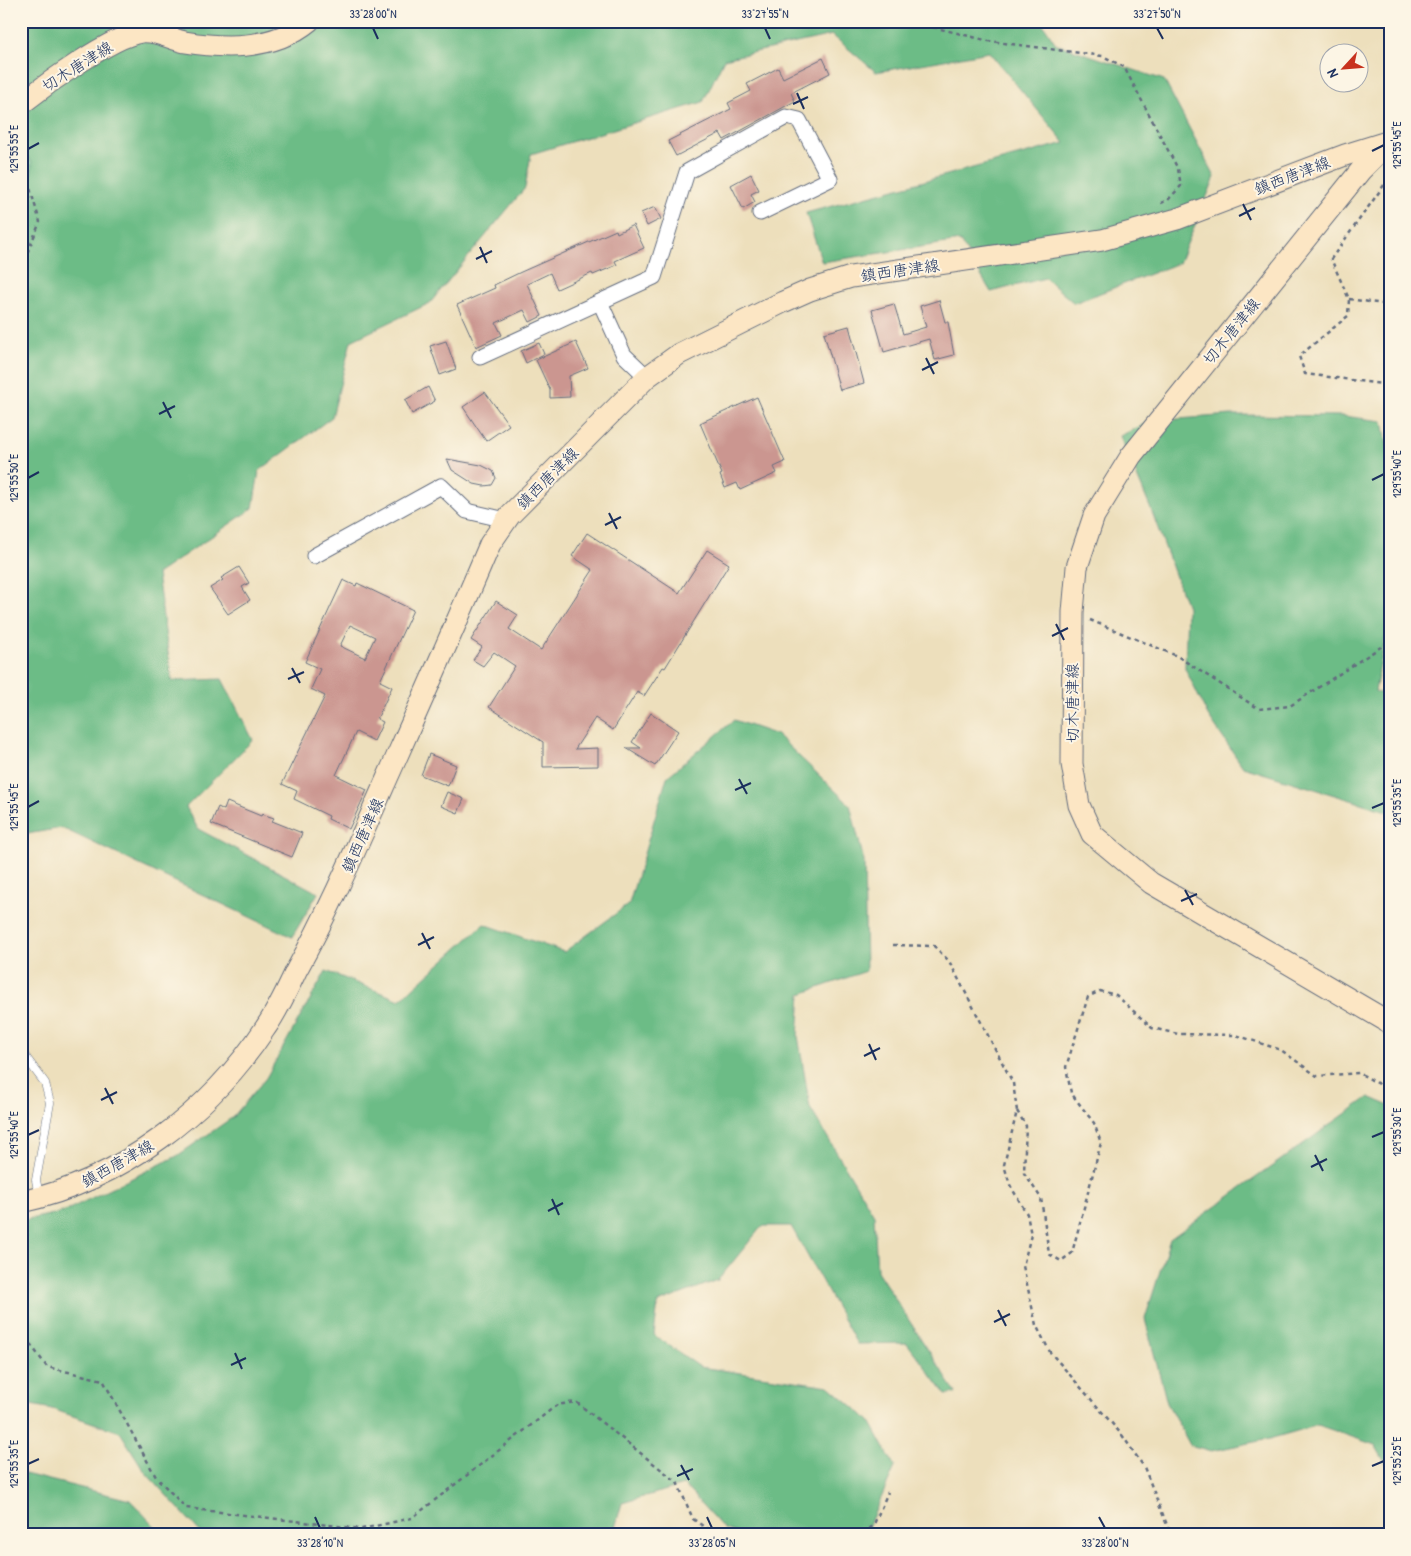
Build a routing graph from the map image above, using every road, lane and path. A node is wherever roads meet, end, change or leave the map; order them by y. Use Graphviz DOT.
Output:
graph roads {
  1 [pos="309,21"];
  2 [pos="919,21"];
  3 [pos="21,104"];
  4 [pos="1390,141"];
  5 [pos="21,158"];
  6 [pos="1388,163"];
  7 [pos="1160,204"];
  8 [pos="760,213"];
  9 [pos="21,268"];
  10 [pos="1349,299"];
  11 [pos="600,302"];
  12 [pos="1390,305"];
  13 [pos="480,357"];
  14 [pos="647,377"];
  15 [pos="1390,385"];
  16 [pos="506,520"];
  17 [pos="314,556"];
  18 [pos="1073,612"];
  19 [pos="1390,640"];
  20 [pos="893,945"];
  21 [pos="1390,1023"];
  22 [pos="21,1051"];
  23 [pos="1390,1101"];
  24 [pos="1017,1111"];
  25 [pos="30,1200"];
  26 [pos="21,1331"];
  27 [pos="888,1492"];
  28 [pos="716,1535"];
  29 [pos="864,1535"];
  30 [pos="1171,1535"];
  1 -- 3 [label="main road, 切木唐津線"];
  2 -- 7 [label="path"];
  4 -- 14 [label="main road, 鎮西唐津線"];
  4 -- 18 [label="main road, 切木唐津線"];
  5 -- 9 [label="path"];
  6 -- 10 [label="path"];
  8 -- 11 [label="street"];
  10 -- 12 [label="path"];
  10 -- 15 [label="path"];
  11 -- 13 [label="street"];
  11 -- 14 [label="street"];
  14 -- 16 [label="main road, 鎮西唐津線"];
  16 -- 17 [label="street"];
  16 -- 25 [label="main road, 鎮西唐津線"];
  18 -- 19 [label="path"];
  18 -- 21 [label="main road, 切木唐津線"];
  20 -- 24 [label="path"];
  22 -- 25 [label="lane"];
  23 -- 24 [label="path"];
  24 -- 30 [label="path"];
  26 -- 28 [label="path"];
  27 -- 29 [label="path"];
}
